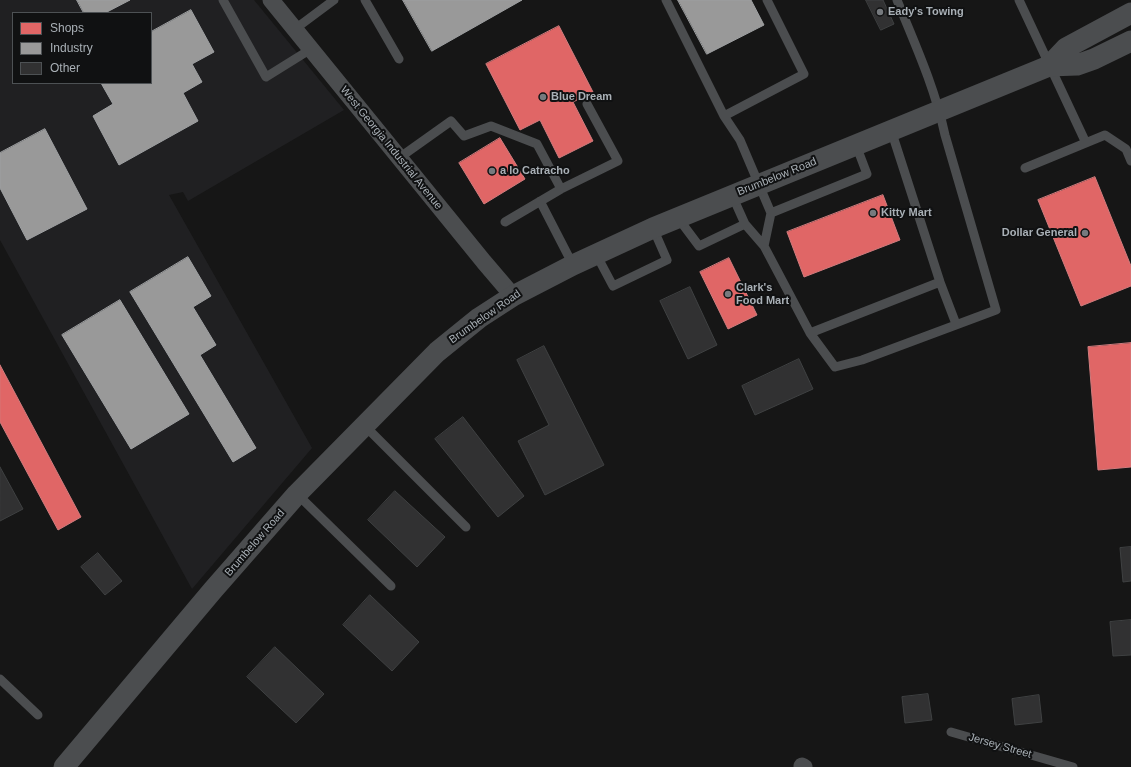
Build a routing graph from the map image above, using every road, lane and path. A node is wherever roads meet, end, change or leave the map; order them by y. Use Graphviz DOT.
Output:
graph roads {
  1 [pos="223,0"];
  2 [pos="271,0"];
  3 [pos="334,0"];
  4 [pos="365,0"];
  5 [pos="666,0"];
  6 [pos="767,0"];
  7 [pos="896,0"];
  8 [pos="1019,0"];
  9 [pos="1131,13"];
  10 [pos="294,29"];
  11 [pos="1131,41"];
  12 [pos="311,49"];
  13 [pos="399,59"];
  14 [pos="1049,66"];
  15 [pos="587,104"];
  16 [pos="940,110"];
  17 [pos="724,116"];
  18 [pos="891,130"];
  19 [pos="1086,143"];
  20 [pos="856,145"];
  21 [pos="399,158"];
  22 [pos="1131,161"];
  23 [pos="1025,168"];
  24 [pos="759,184"];
  25 [pos="561,189"];
  26 [pos="732,195"];
  27 [pos="540,201"];
  28 [pos="771,213"];
  29 [pos="678,218"];
  30 [pos="505,222"];
  31 [pos="745,224"];
  32 [pos="653,228"];
  33 [pos="764,246"];
  34 [pos="596,254"];
  35 [pos="573,264"];
  36 [pos="940,282"];
  37 [pos="513,296"];
  38 [pos="956,324"];
  39 [pos="810,334"];
  40 [pos="364,425"];
  41 [pos="297,494"];
  42 [pos="466,527"];
  43 [pos="391,586"];
  44 [pos="0,680"];
  45 [pos="38,715"];
  46 [pos="951,732"];
  47 [pos="64,767"];
  48 [pos="1073,767"];
  1 -- 12 [label="lane"];
  2 -- 10 [label="street, West Georgia Industrial Avenue"];
  3 -- 10 [label="lane"];
  4 -- 13 [label="lane"];
  5 -- 17 [label="lane"];
  6 -- 17 [label="lane"];
  7 -- 16 [label="lane"];
  8 -- 14 [label="lane"];
  9 -- 14 [label="street, Brumbelow Road"];
  10 -- 12 [label="street, West Georgia Industrial Avenue"];
  11 -- 14 [label="street, Brumbelow Road"];
  12 -- 21 [label="street, West Georgia Industrial Avenue"];
  14 -- 16 [label="street, Brumbelow Road"];
  14 -- 19 [label="lane"];
  15 -- 25 [label="lane"];
  16 -- 18 [label="street, Brumbelow Road"];
  16 -- 38 [label="lane"];
  17 -- 24 [label="lane"];
  18 -- 20 [label="street, Brumbelow Road"];
  18 -- 36 [label="lane"];
  19 -- 22 [label="lane"];
  19 -- 23 [label="lane"];
  20 -- 24 [label="street, Brumbelow Road"];
  20 -- 28 [label="lane"];
  21 -- 25 [label="lane"];
  21 -- 37 [label="street, West Georgia Industrial Avenue"];
  24 -- 26 [label="street, Brumbelow Road"];
  24 -- 28 [label="lane"];
  25 -- 27 [label="lane"];
  26 -- 29 [label="street, Brumbelow Road"];
  26 -- 31 [label="lane"];
  27 -- 30 [label="lane"];
  27 -- 35 [label="lane"];
  28 -- 33 [label="lane"];
  29 -- 31 [label="lane"];
  29 -- 32 [label="street, Brumbelow Road"];
  31 -- 33 [label="lane"];
  32 -- 34 [label="street, Brumbelow Road"];
  32 -- 34 [label="lane"];
  33 -- 39 [label="lane"];
  34 -- 35 [label="street, Brumbelow Road"];
  35 -- 37 [label="street, Brumbelow Road"];
  36 -- 38 [label="lane"];
  36 -- 39 [label="lane"];
  37 -- 40 [label="street, Brumbelow Road"];
  38 -- 39 [label="lane"];
  40 -- 41 [label="street, Brumbelow Road"];
  40 -- 42 [label="lane"];
  41 -- 43 [label="lane"];
  41 -- 47 [label="street, Brumbelow Road"];
  44 -- 45 [label="lane"];
  46 -- 48 [label="lane, Jersey Street"];
}
